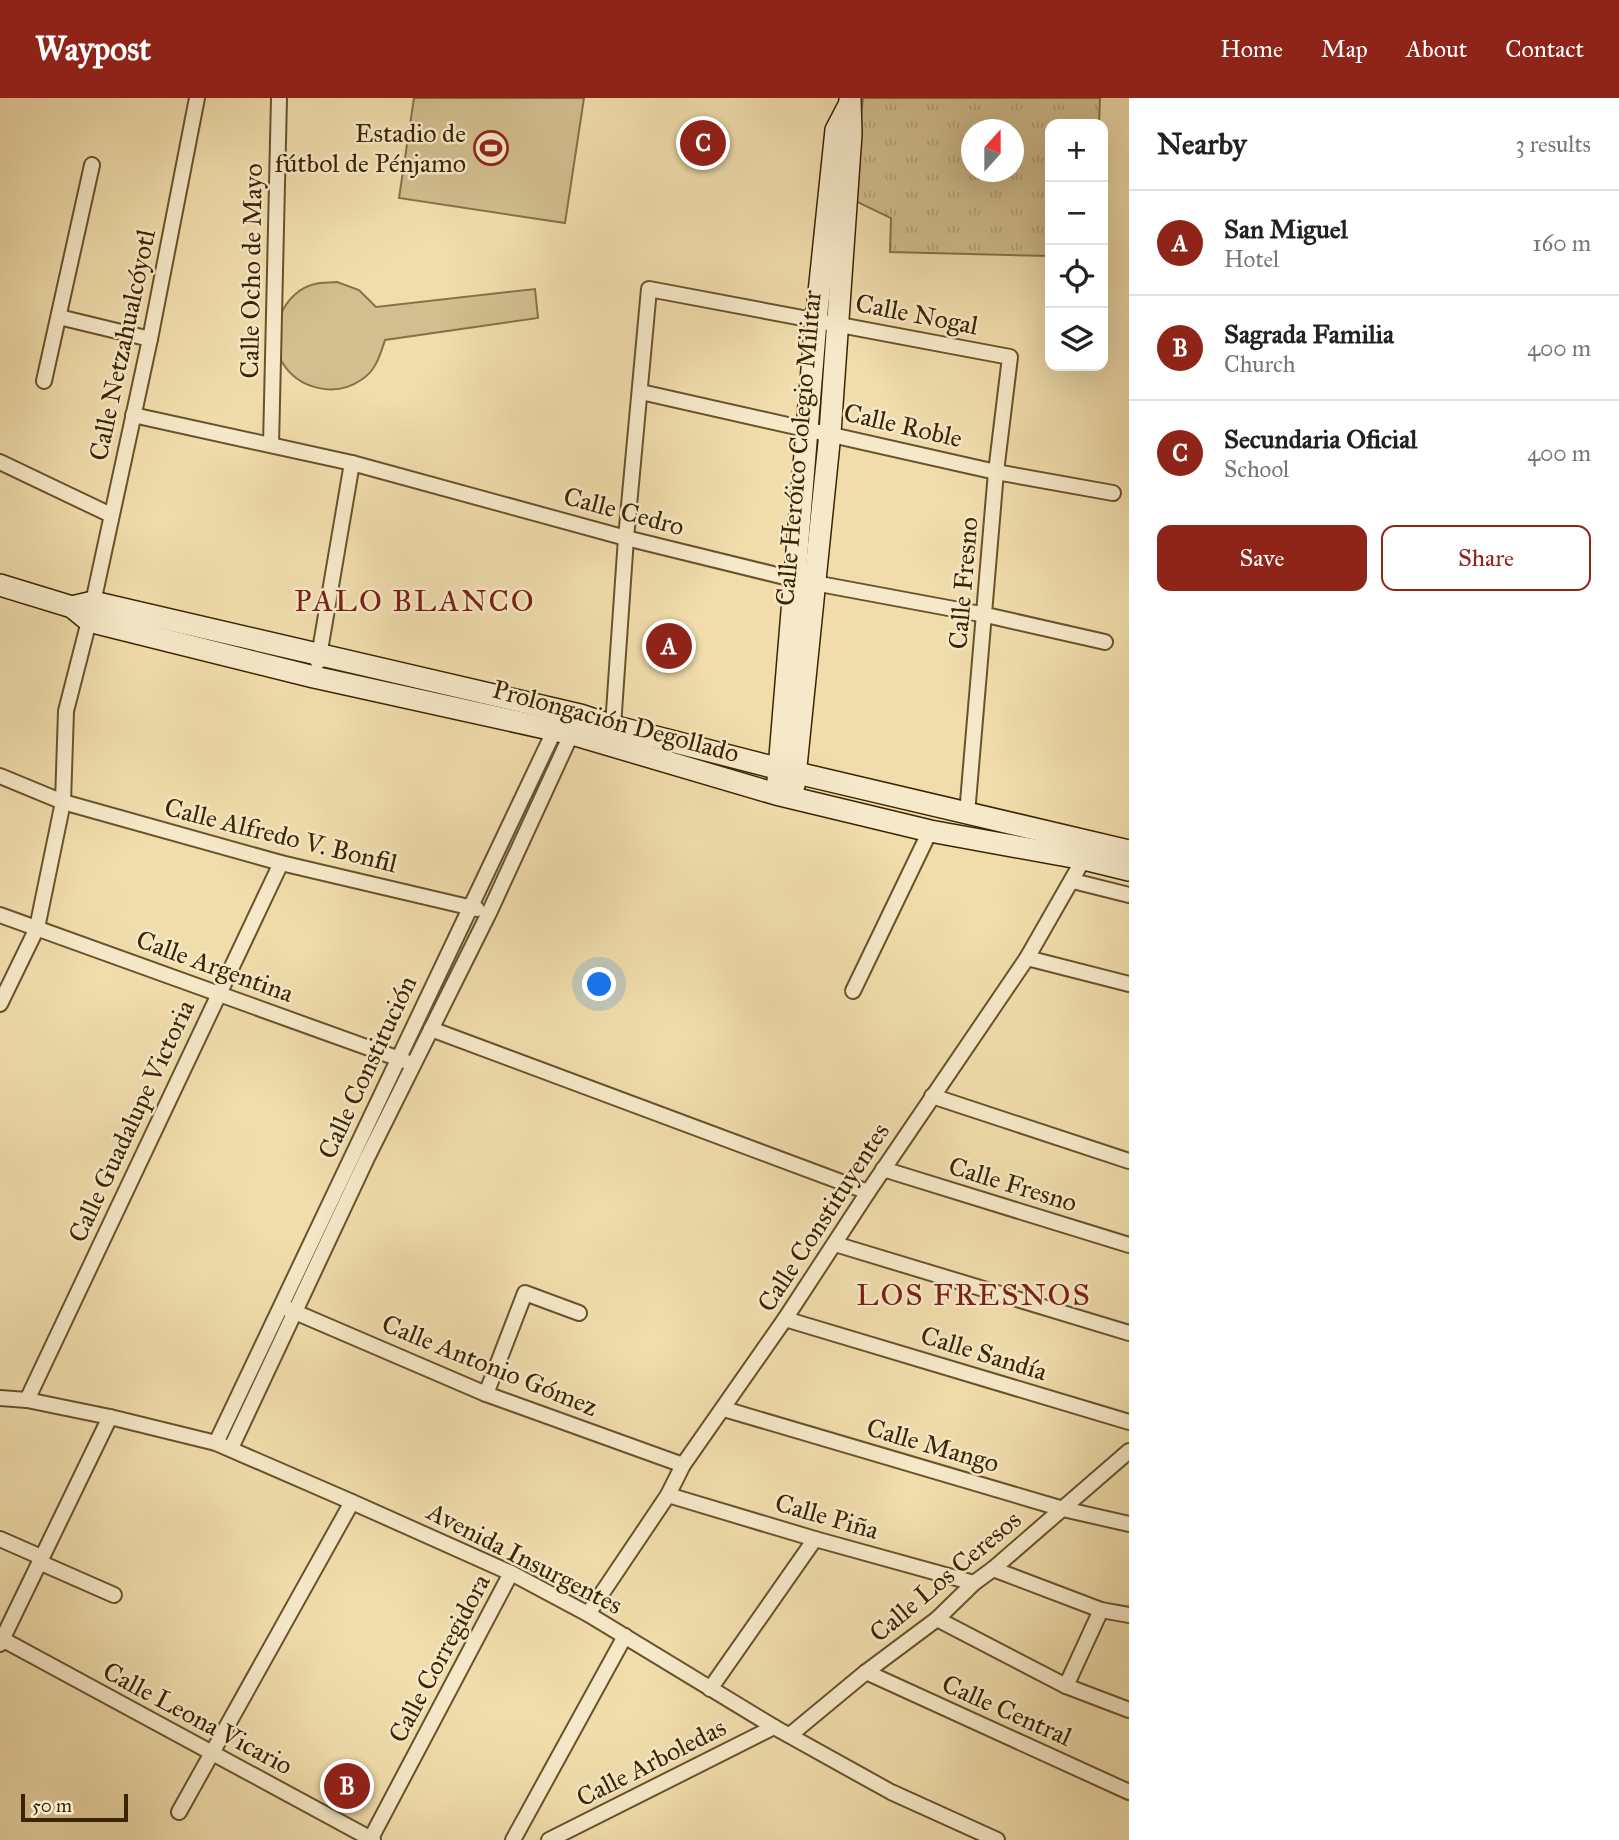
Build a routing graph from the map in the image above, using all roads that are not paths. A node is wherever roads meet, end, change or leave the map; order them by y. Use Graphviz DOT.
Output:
graph roads {
  1 [pos="197,98"];
  2 [pos="279,98"];
  3 [pos="850,100"];
  4 [pos="92,165"];
  5 [pos="59,317"];
  6 [pos="816,321"];
  7 [pos="838,324"];
  8 [pos="150,339"];
  9 [pos="1010,358"];
  10 [pos="44,381"];
  11 [pos="641,392"];
  12 [pos="133,415"];
  13 [pos="807,428"];
  14 [pos="830,433"];
  15 [pos="271,445"];
  16 [pos="0,462"];
  17 [pos="352,463"];
  18 [pos="996,472"];
  19 [pos="1113,493"];
  20 [pos="111,514"];
  21 [pos="626,538"];
  22 [pos="804,581"];
  23 [pos="0,584"];
  24 [pos="91,611"];
  25 [pos="986,615"];
  26 [pos="1105,642"];
  27 [pos="317,666"];
  28 [pos="568,723"];
  29 [pos="613,726"];
  30 [pos="788,770"];
  31 [pos="0,776"];
  32 [pos="784,796"];
  33 [pos="63,802"];
  34 [pos="967,814"];
  35 [pos="930,831"];
  36 [pos="1088,850"];
  37 [pos="1129,852"];
  38 [pos="281,863"];
  39 [pos="1129,870"];
  40 [pos="1073,881"];
  41 [pos="1129,895"];
  42 [pos="470,907"];
  43 [pos="489,913"];
  44 [pos="0,915"];
  45 [pos="37,928"];
  46 [pos="1027,958"];
  47 [pos="1129,984"];
  48 [pos="853,991"];
  49 [pos="219,993"];
  50 [pos="0,1004"];
  51 [pos="431,1029"];
  52 [pos="406,1062"];
  53 [pos="932,1096"];
  54 [pos="1129,1161"];
  55 [pos="883,1169"];
  56 [pos="867,1192"];
  57 [pos="835,1244"];
  58 [pos="1129,1245"];
  59 [pos="280,1306"];
  60 [pos="295,1312"];
  61 [pos="579,1312"];
  62 [pos="785,1319"];
  63 [pos="1129,1333"];
  64 [pos="486,1394"];
  65 [pos="0,1398"];
  66 [pos="27,1400"];
  67 [pos="724,1409"];
  68 [pos="110,1417"];
  69 [pos="1129,1422"];
  70 [pos="216,1443"];
  71 [pos="231,1448"];
  72 [pos="1129,1451"];
  73 [pos="683,1465"];
  74 [pos="667,1495"];
  75 [pos="352,1502"];
  76 [pos="1063,1508"];
  77 [pos="1129,1524"];
  78 [pos="0,1539"];
  79 [pos="815,1539"];
  80 [pos="40,1560"];
  81 [pos="993,1569"];
  82 [pos="511,1573"];
  83 [pos="974,1583"];
  84 [pos="114,1595"];
  85 [pos="1101,1610"];
  86 [pos="588,1614"];
  87 [pos="1129,1615"];
  88 [pos="937,1619"];
  89 [pos="625,1636"];
  90 [pos="1,1640"];
  91 [pos="866,1672"];
  92 [pos="1066,1686"];
  93 [pos="710,1689"];
  94 [pos="1129,1710"];
  95 [pos="774,1727"];
  96 [pos="790,1735"];
  97 [pos="212,1753"];
  98 [pos="1129,1792"];
  99 [pos="179,1812"];
  100 [pos="372,1840"];
  101 [pos="513,1840"];
  102 [pos="549,1840"];
  103 [pos="997,1840"];
  1 -- 8 [label="street, Calle Netzahualcóyotl"];
  2 -- 15 [label="street, Calle Ocho de Mayo"];
  3 -- 6 [label="street, Calle Heróico Colegio Militar"];
  3 -- 7 [label="street, Calle Heróico Colegio Militar"];
  4 -- 5 [label="street"];
  5 -- 8 [label="street"];
  5 -- 10 [label="street"];
  6 -- 7 [label="street, Calle Nogal"];
  6 -- 11 [label="street, Calle Nogal"];
  6 -- 13 [label="street, Calle Heróico Colegio Militar"];
  7 -- 9 [label="street, Calle Nogal"];
  7 -- 14 [label="street, Calle Heróico Colegio Militar"];
  8 -- 12 [label="street, Calle Netzahualcóyotl"];
  9 -- 18 [label="street, Calle Fresno"];
  11 -- 13 [label="street, Calle Roble"];
  11 -- 21 [label="street"];
  12 -- 15 [label="street, Calle Cedro"];
  12 -- 20 [label="street, Calle Netzahualcóyotl"];
  13 -- 14 [label="street, Calle Roble"];
  13 -- 22 [label="street, Calle Heróico Colegio Militar"];
  14 -- 18 [label="street, Calle Roble"];
  14 -- 22 [label="street, Calle Heróico Colegio Militar"];
  15 -- 17 [label="street, Calle Cedro"];
  16 -- 20 [label="street"];
  17 -- 21 [label="street, Calle Cedro"];
  17 -- 27 [label="street"];
  18 -- 19 [label="street, Calle Roble"];
  18 -- 25 [label="street, Calle Fresno"];
  20 -- 24 [label="street, Calle Netzahualcóyotl"];
  21 -- 22 [label="street, Calle Cedro"];
  21 -- 29 [label="street"];
  22 -- 25 [label="street, Calle Cedro"];
  22 -- 30 [label="street, Calle Heróico Colegio Militar"];
  23 -- 24 [label="street"];
  24 -- 27 [label="street, Prolongación Degollado"];
  24 -- 33 [label="street, Calle Netzahualcóyotl"];
  25 -- 26 [label="street, Calle Cedro"];
  25 -- 34 [label="street, Calle Fresno"];
  27 -- 28 [label="street, Prolongación Degollado"];
  28 -- 29 [label="street, Prolongación Degollado"];
  28 -- 32 [label="street, Prolongación Degollado"];
  28 -- 42 [label="street, Calle Constitución"];
  28 -- 43 [label="street, Calle Constitución"];
  29 -- 30 [label="street, Prolongación Degollado"];
  30 -- 32 [label="street, Calle Heróico Colegio Militar"];
  30 -- 34 [label="street, Prolongación Degollado"];
  31 -- 33 [label="street, Calle Alfredo V. Bonfil"];
  32 -- 35 [label="street, Prolongación Degollado"];
  33 -- 38 [label="street, Calle Alfredo V. Bonfil"];
  33 -- 45 [label="street, Calle Netzahualcóyotl"];
  34 -- 36 [label="street, Prolongación Degollado"];
  35 -- 36 [label="street, Prolongación Degollado"];
  35 -- 48 [label="street"];
  36 -- 37 [label="street, Prolongación Degollado"];
  36 -- 39 [label="street, Prolongación Degollado"];
  36 -- 40 [label="street, Calle Constituyentes"];
  38 -- 42 [label="street, Calle Alfredo V. Bonfil"];
  38 -- 49 [label="street, Calle Guadalupe Victoria"];
  40 -- 41 [label="street"];
  40 -- 46 [label="street, Calle Constituyentes"];
  42 -- 43 [label="street, Calle Alfredo V. Bonfil"];
  42 -- 52 [label="street, Calle Constitución"];
  43 -- 51 [label="street, Calle Constitución"];
  44 -- 45 [label="street, Calle Argentina"];
  45 -- 49 [label="street, Calle Argentina"];
  45 -- 50 [label="street, Calle Netzahualcóyotl"];
  46 -- 47 [label="street"];
  46 -- 53 [label="street, Calle Constituyentes"];
  49 -- 52 [label="street, Calle Argentina"];
  49 -- 66 [label="street, Calle Guadalupe Victoria"];
  51 -- 52 [label="street, Calle Constitución"];
  51 -- 56 [label="street, Calle Constitución"];
  52 -- 59 [label="street, Calle Constitución"];
  52 -- 60 [label="street, Calle Constitución"];
  53 -- 54 [label="street"];
  53 -- 55 [label="street, Calle Constituyentes"];
  55 -- 56 [label="street, Calle Constituyentes"];
  55 -- 58 [label="street, Calle Fresno"];
  56 -- 57 [label="street, Calle Constituyentes"];
  57 -- 62 [label="street, Calle Constituyentes"];
  57 -- 63 [label="street"];
  59 -- 60 [label="street, Calle Antonio Gómez"];
  59 -- 70 [label="street, Calle Constitución"];
  60 -- 64 [label="street, Calle Antonio Gómez"];
  60 -- 71 [label="street, Calle Constitución"];
  61 -- 64 [label="street"];
  62 -- 67 [label="street, Calle Constituyentes"];
  62 -- 69 [label="street, Calle Sandía"];
  64 -- 73 [label="street, Calle Antonio Gómez"];
  65 -- 66 [label="street, Avenida Insurgentes"];
  66 -- 68 [label="street, Avenida Insurgentes"];
  67 -- 73 [label="street, Calle Constituyentes"];
  67 -- 76 [label="street, Calle Mango"];
  68 -- 70 [label="street, Avenida Insurgentes"];
  68 -- 80 [label="street"];
  70 -- 71 [label="street, Avenida Insurgentes"];
  71 -- 75 [label="street, Avenida Insurgentes"];
  72 -- 76 [label="street, Calle Los Ceresos"];
  73 -- 74 [label="street, Calle Constituyentes"];
  74 -- 79 [label="street, Calle Piña"];
  74 -- 86 [label="street, Calle Constituyentes"];
  75 -- 82 [label="street, Avenida Insurgentes"];
  75 -- 97 [label="street"];
  76 -- 77 [label="street, Calle Mango"];
  76 -- 81 [label="street, Calle Los Ceresos"];
  78 -- 80 [label="street"];
  79 -- 83 [label="street, Calle Piña"];
  79 -- 93 [label="street"];
  80 -- 84 [label="street"];
  80 -- 90 [label="street"];
  81 -- 83 [label="street, Calle Los Ceresos"];
  81 -- 85 [label="street"];
  82 -- 86 [label="street, Avenida Insurgentes"];
  82 -- 100 [label="street, Calle Corregidora"];
  83 -- 88 [label="street, Calle Los Ceresos"];
  85 -- 87 [label="street"];
  85 -- 92 [label="street"];
  86 -- 89 [label="street, Avenida Insurgentes"];
  88 -- 91 [label="street, Calle Los Ceresos"];
  88 -- 92 [label="street"];
  89 -- 93 [label="street, Avenida Insurgentes"];
  89 -- 101 [label="street"];
  90 -- 97 [label="street, Calle Leona Vicario"];
  91 -- 96 [label="street, Calle Los Ceresos"];
  91 -- 98 [label="street, Calle Central"];
  92 -- 94 [label="street"];
  93 -- 95 [label="street, Avenida Insurgentes"];
  95 -- 96 [label="street, Avenida Insurgentes"];
  95 -- 102 [label="street, Calle Arboledas"];
  96 -- 103 [label="street, Avenida Insurgentes"];
  97 -- 99 [label="street"];
  97 -- 100 [label="street, Calle Leona Vicario"];
}
